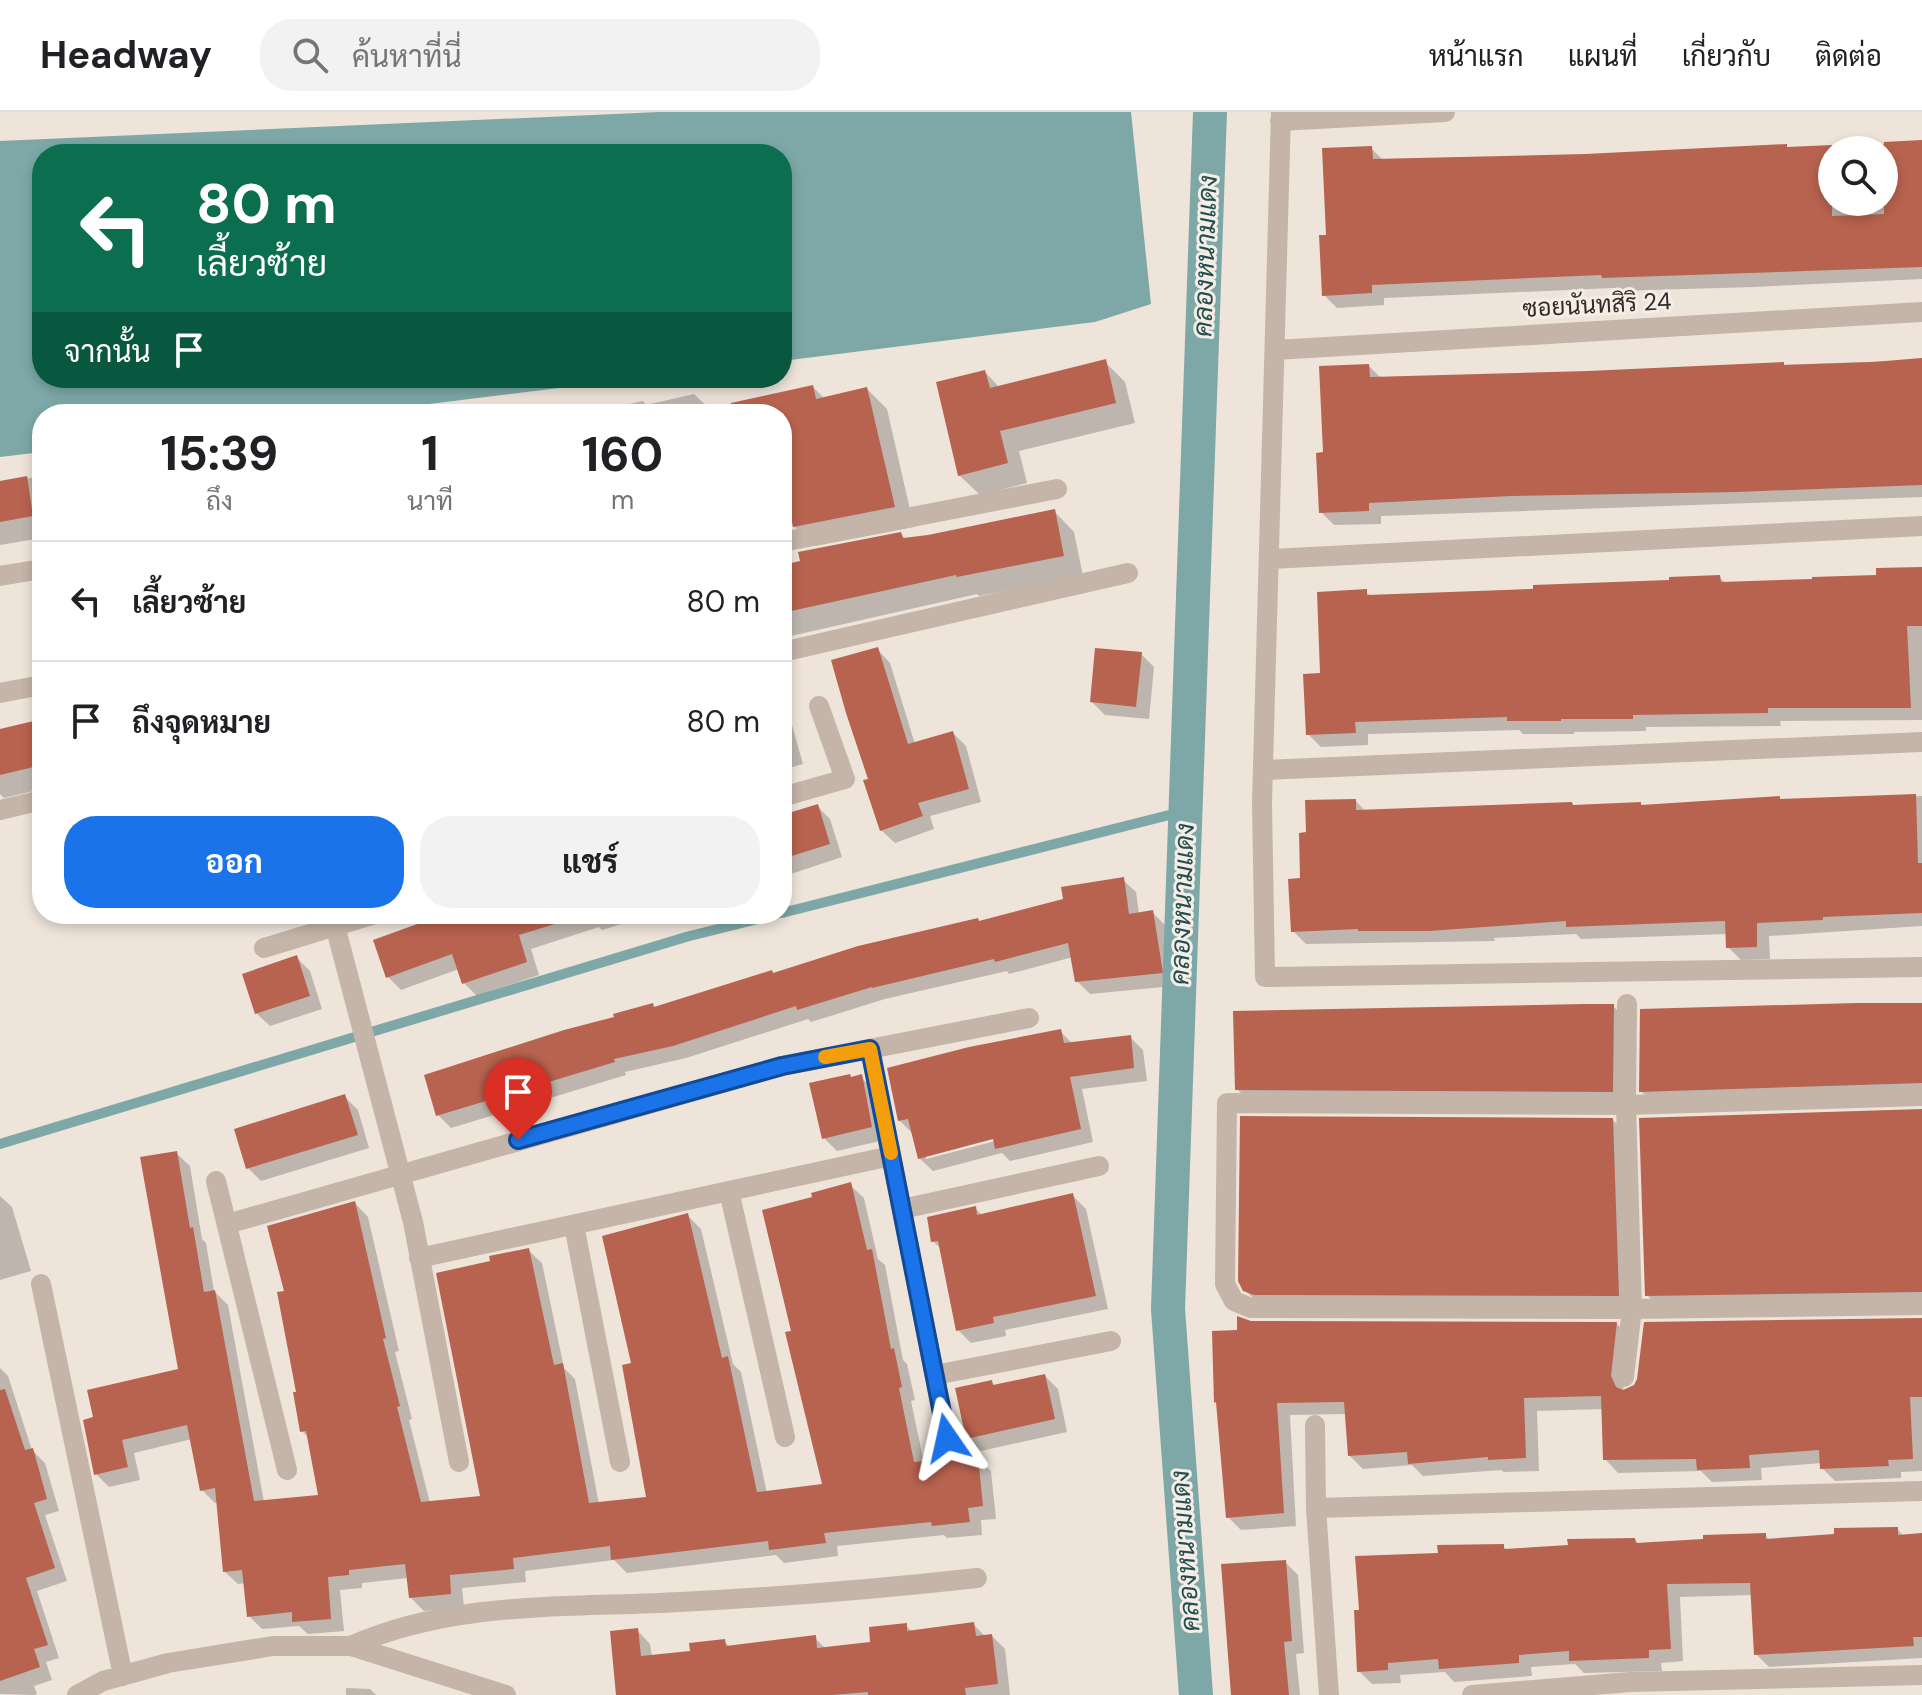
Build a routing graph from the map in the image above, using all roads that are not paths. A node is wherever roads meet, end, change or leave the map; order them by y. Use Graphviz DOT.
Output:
graph roads {
  1 [pos="1445,112"];
  2 [pos="1280,116"];
  3 [pos="1922,312"];
  4 [pos="1275,350"];
  5 [pos="1057,489"];
  6 [pos="1922,526"];
  7 [pos="792,540"];
  8 [pos="1270,559"];
  9 [pos="32,571"];
  10 [pos="1128,573"];
  11 [pos="0,576"];
  12 [pos="792,650"];
  13 [pos="32,687"];
  14 [pos="0,693"];
  15 [pos="819,706"];
  16 [pos="1922,742"];
  17 [pos="1265,770"];
  18 [pos="792,794"];
  19 [pos="32,802"];
  20 [pos="0,810"];
  21 [pos="324,924"];
  22 [pos="335,924"];
  23 [pos="264,948"];
  24 [pos="1922,967"];
  25 [pos="1627,1004"];
  26 [pos="1029,1018"];
  27 [pos="870,1049"];
  28 [pos="1922,1096"];
  29 [pos="1626,1105"];
  30 [pos="891,1156"];
  31 [pos="1099,1166"];
  32 [pos="400,1173"];
  33 [pos="216,1181"];
  34 [pos="729,1191"];
  35 [pos="902,1209"];
  36 [pos="227,1224"];
  37 [pos="574,1225"];
  38 [pos="419,1258"];
  39 [pos="41,1284"];
  40 [pos="1922,1305"];
  41 [pos="1632,1309"];
  42 [pos="1111,1341"];
  43 [pos="935,1375"];
  44 [pos="1624,1377"];
  45 [pos="1315,1425"];
  46 [pos="785,1437"];
  47 [pos="947,1438"];
  48 [pos="459,1462"];
  49 [pos="620,1462"];
  50 [pos="287,1470"];
  51 [pos="1922,1491"];
  52 [pos="1316,1508"];
  53 [pos="977,1578"];
  54 [pos="351,1646"];
  55 [pos="1922,1675"];
  56 [pos="123,1676"];
  57 [pos="77,1695"];
  58 [pos="506,1695"];
  59 [pos="1329,1695"];
  60 [pos="1472,1695"];
  1 -- 2 [label="street"];
  2 -- 4 [label="street"];
  3 -- 4 [label="street, ซอยนันทสิริ 24"];
  4 -- 8 [label="street"];
  5 -- 7 [label="street"];
  6 -- 8 [label="street"];
  8 -- 17 [label="street"];
  9 -- 11 [label="street"];
  10 -- 12 [label="street"];
  13 -- 14 [label="street"];
  15 -- 18 [label="street"];
  16 -- 17 [label="street"];
  17 -- 24 [label="street"];
  19 -- 20 [label="street"];
  21 -- 23 [label="street"];
  22 -- 32 [label="street"];
  25 -- 29 [label="street"];
  26 -- 27 [label="street"];
  27 -- 30 [label="street"];
  27 -- 32 [label="street"];
  28 -- 29 [label="street"];
  29 -- 41 [label="street"];
  29 -- 41 [label="street"];
  30 -- 34 [label="street"];
  30 -- 35 [label="street"];
  31 -- 35 [label="street"];
  32 -- 36 [label="street"];
  32 -- 38 [label="street"];
  33 -- 36 [label="street"];
  34 -- 37 [label="street"];
  34 -- 46 [label="street"];
  35 -- 43 [label="street"];
  36 -- 50 [label="street"];
  37 -- 38 [label="street"];
  37 -- 49 [label="street"];
  38 -- 48 [label="street"];
  39 -- 56 [label="street"];
  40 -- 41 [label="street"];
  41 -- 44 [label="street"];
  42 -- 43 [label="street"];
  43 -- 47 [label="street"];
  45 -- 52 [label="street"];
  51 -- 52 [label="street"];
  52 -- 59 [label="street"];
  53 -- 54 [label="street"];
  54 -- 56 [label="street"];
  54 -- 58 [label="street"];
  55 -- 60 [label="street"];
  56 -- 57 [label="street"];
}
